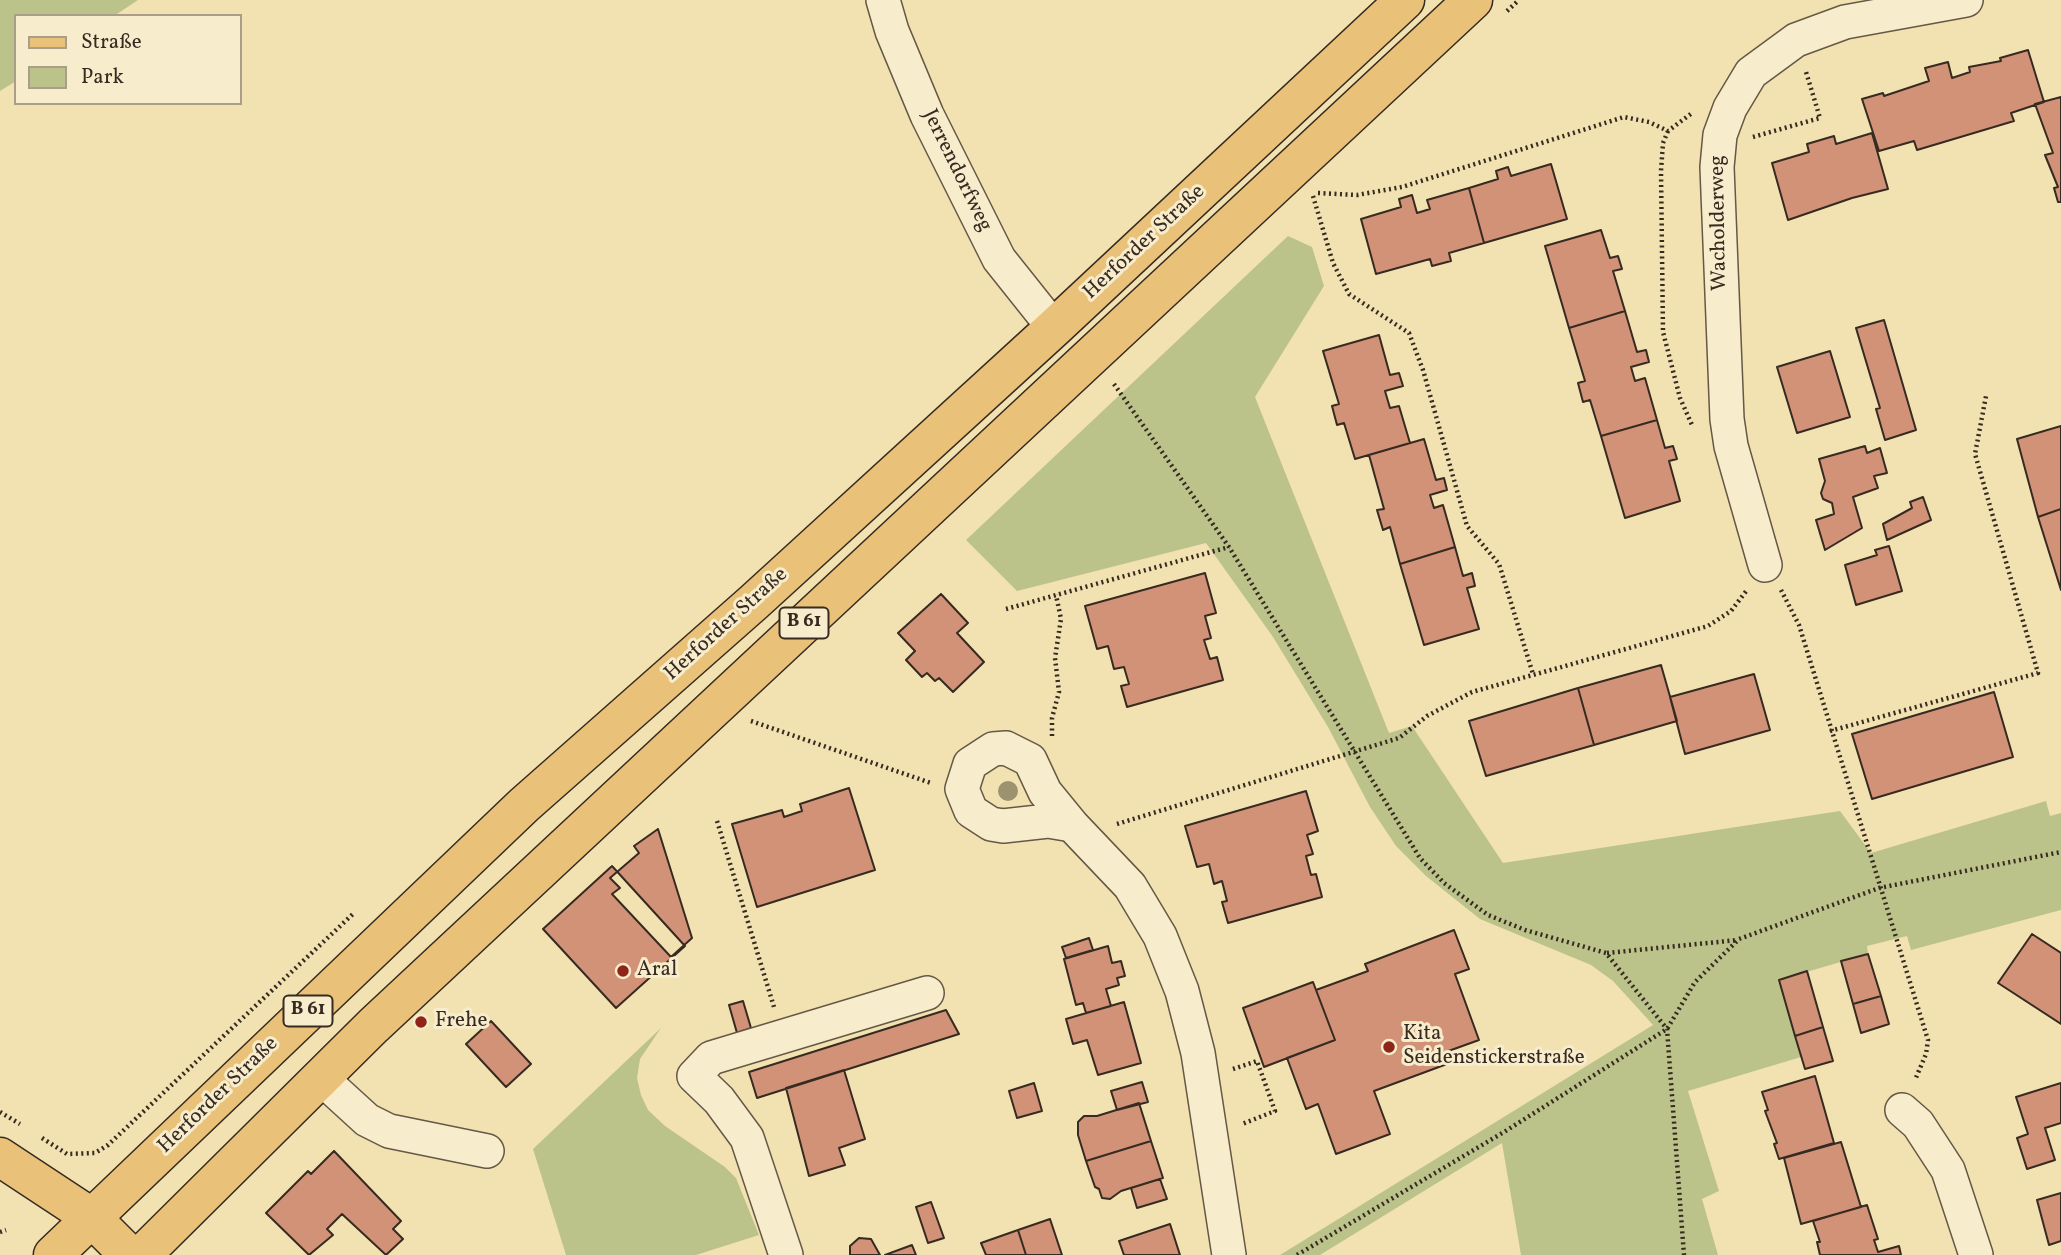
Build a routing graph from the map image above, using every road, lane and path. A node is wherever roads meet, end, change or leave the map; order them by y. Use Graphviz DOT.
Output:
graph roads {
  1 [pos="883,0"];
  2 [pos="1405,0"];
  3 [pos="1473,0"];
  4 [pos="1966,0"];
  5 [pos="1796,40"];
  6 [pos="1730,108"];
  7 [pos="1668,131"];
  8 [pos="1719,147"];
  9 [pos="1054,328"];
  10 [pos="1109,378"];
  11 [pos="1986,396"];
  12 [pos="1696,433"];
  13 [pos="1229,547"];
  14 [pos="1765,565"];
  15 [pos="1056,595"];
  16 [pos="1006,609"];
  17 [pos="1533,674"];
  18 [pos="747,720"];
  19 [pos="1830,731"];
  20 [pos="1354,752"];
  21 [pos="1037,771"];
  22 [pos="962,789"];
  23 [pos="717,821"];
  24 [pos="1072,825"];
  25 [pos="1096,847"];
  26 [pos="2061,852"];
  27 [pos="1879,888"];
  28 [pos="1739,939"];
  29 [pos="1606,953"];
  30 [pos="927,993"];
  31 [pos="1667,1029"];
  32 [pos="783,1036"];
  33 [pos="321,1077"];
  34 [pos="1202,1079"];
  35 [pos="1902,1110"];
  36 [pos="127,1127"];
  37 [pos="1212,1135"];
  38 [pos="488,1151"];
  39 [pos="66,1154"];
  40 [pos="0,1157"];
  41 [pos="91,1217"];
  42 [pos="53,1255"];
  43 [pos="129,1255"];
  44 [pos="142,1255"];
  45 [pos="786,1255"];
  46 [pos="1229,1255"];
  47 [pos="1297,1255"];
  48 [pos="1684,1255"];
  49 [pos="1976,1255"];
  1 -- 9 [label="street, Jerrendorfweg"];
  2 -- 9 [label="main road, Herforder Straße / B 61"];
  3 -- 33 [label="main road, B 61"];
  4 -- 5 [label="street, Wacholderweg"];
  5 -- 6 [label="street, Wacholderweg"];
  5 -- 8 [label="path"];
  6 -- 7 [label="path"];
  6 -- 8 [label="street, Wacholderweg"];
  7 -- 12 [label="path"];
  7 -- 17 [label="path"];
  8 -- 14 [label="street, Wacholderweg"];
  9 -- 41 [label="main road, Herforder Straße / B 61"];
  10 -- 13 [label="path"];
  11 -- 19 [label="path"];
  13 -- 15 [label="path"];
  13 -- 20 [label="path"];
  14 -- 17 [label="path"];
  14 -- 19 [label="path"];
  15 -- 16 [label="path"];
  15 -- 21 [label="path"];
  17 -- 20 [label="path"];
  18 -- 22 [label="path"];
  19 -- 27 [label="path"];
  20 -- 25 [label="path"];
  20 -- 29 [label="path"];
  21 -- 22 [label="street"];
  21 -- 24 [label="street"];
  22 -- 24 [label="street"];
  23 -- 32 [label="path"];
  24 -- 25 [label="street"];
  25 -- 34 [label="street"];
  26 -- 27 [label="path"];
  27 -- 28 [label="path"];
  27 -- 35 [label="path"];
  28 -- 29 [label="path"];
  28 -- 31 [label="path"];
  29 -- 31 [label="path"];
  30 -- 32 [label="street"];
  31 -- 47 [label="path"];
  31 -- 48 [label="path"];
  32 -- 45 [label="street"];
  33 -- 38 [label="street"];
  33 -- 44 [label="main road, B 61"];
  34 -- 37 [label="street"];
  34 -- 37 [label="path"];
  35 -- 49 [label="street"];
  36 -- 39 [label="path"];
  37 -- 46 [label="street"];
  40 -- 41 [label="main road"];
  41 -- 42 [label="main road, Herforder Straße / B 61"];
  41 -- 43 [label="main road"];
}
